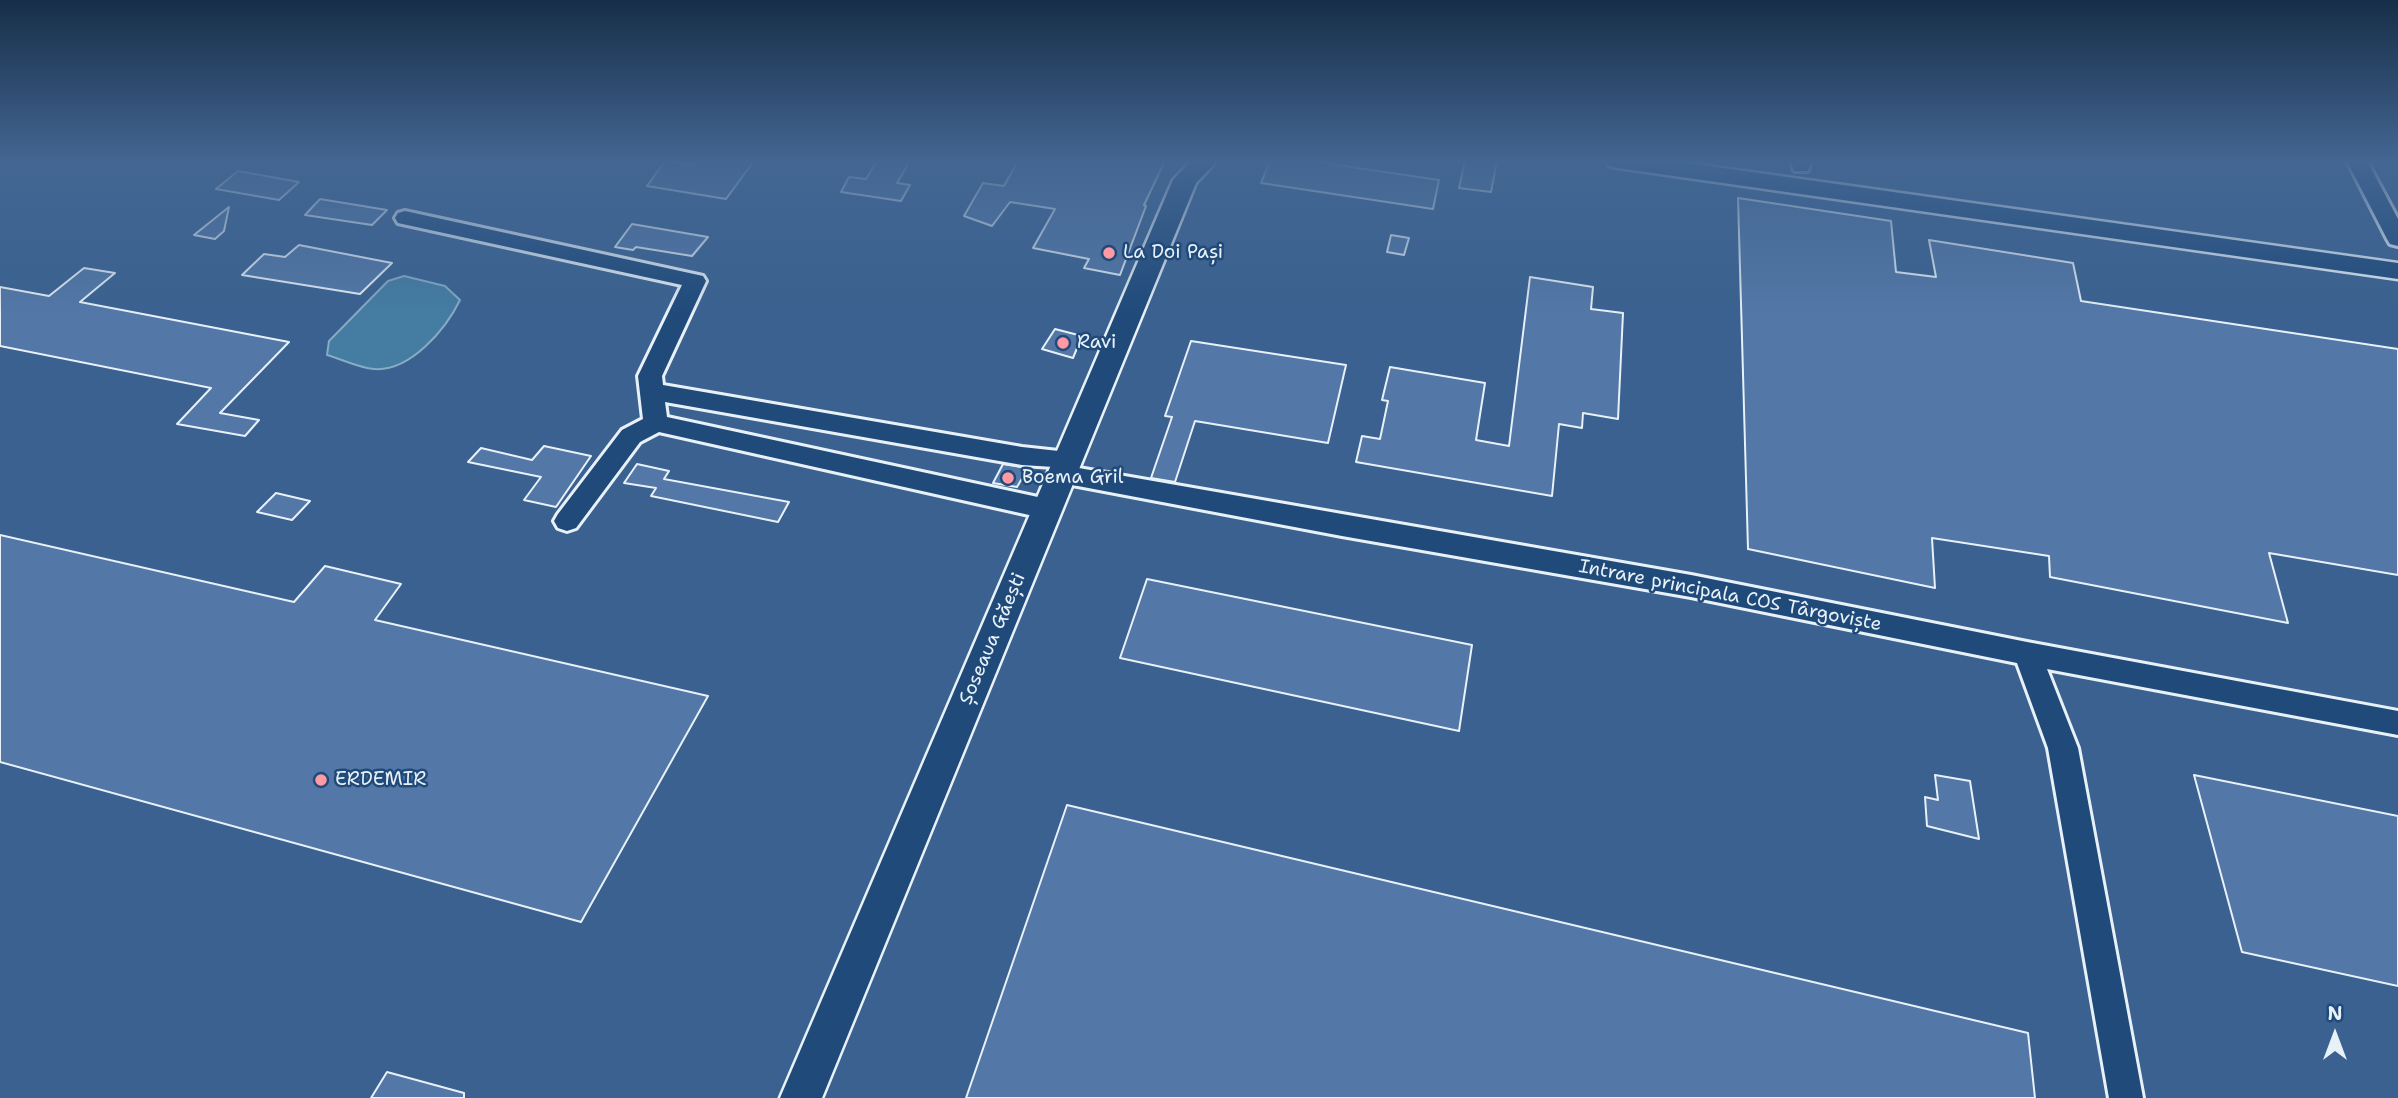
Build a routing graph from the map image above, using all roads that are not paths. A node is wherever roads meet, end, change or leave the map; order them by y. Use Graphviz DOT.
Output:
graph roads {
  1 [pos="1167,212"];
  2 [pos="1981,212"];
  3 [pos="2132,212"];
  4 [pos="2384,212"];
  5 [pos="405,218"];
  6 [pos="2398,239"];
  7 [pos="2398,251"];
  8 [pos="2398,271"];
  9 [pos="652,391"];
  10 [pos="656,423"];
  11 [pos="1065,467"];
  12 [pos="1047,509"];
  13 [pos="567,521"];
  14 [pos="2027,654"];
  15 [pos="2398,723"];
  16 [pos="801,1098"];
  17 [pos="2126,1098"];
  1 -- 11 [label="main road, Șoseaua Găești"];
  2 -- 8 [label="main road"];
  3 -- 7 [label="main road"];
  4 -- 6 [label="lane"];
  5 -- 9 [label="lane"];
  9 -- 10 [label="lane"];
  9 -- 11 [label="lane, Intrare principala COS Târgoviște"];
  10 -- 12 [label="lane"];
  10 -- 13 [label="lane"];
  11 -- 12 [label="main road, Șoseaua Găești"];
  11 -- 14 [label="lane, Intrare principala COS Târgoviște"];
  12 -- 16 [label="main road, Șoseaua Găești"];
  14 -- 15 [label="lane, Intrare principala COS Târgoviște"];
  14 -- 17 [label="lane"];
}
